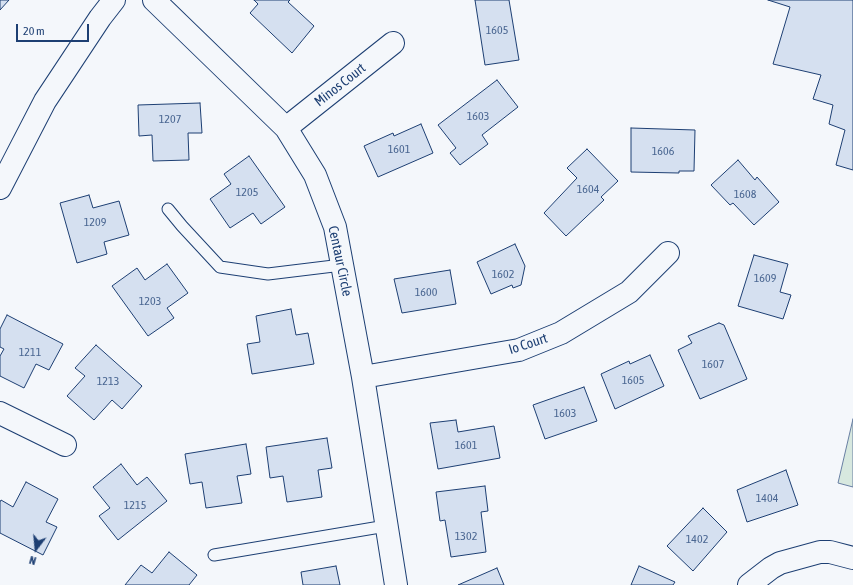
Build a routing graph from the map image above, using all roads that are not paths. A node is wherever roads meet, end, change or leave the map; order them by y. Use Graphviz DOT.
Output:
graph roads {
  1 [pos="114,0"];
  2 [pos="154,0"];
  3 [pos="393,43"];
  4 [pos="286,128"];
  5 [pos="0,188"];
  6 [pos="168,209"];
  7 [pos="668,253"];
  8 [pos="342,265"];
  9 [pos="363,376"];
  10 [pos="0,413"];
  11 [pos="65,445"];
  12 [pos="386,526"];
  13 [pos="214,555"];
  14 [pos="853,558"];
  15 [pos="396,585"];
  16 [pos="749,585"];
  1 -- 5 [label="street"];
  2 -- 4 [label="street, Centaur Circle"];
  3 -- 4 [label="street, Minos Court"];
  4 -- 8 [label="street, Centaur Circle"];
  6 -- 8 [label="lane"];
  7 -- 9 [label="street, Io Court"];
  8 -- 9 [label="street, Centaur Circle"];
  9 -- 12 [label="street, Centaur Circle"];
  10 -- 11 [label="street"];
  12 -- 13 [label="lane"];
  12 -- 15 [label="street, Centaur Circle"];
  14 -- 16 [label="street"];
}
